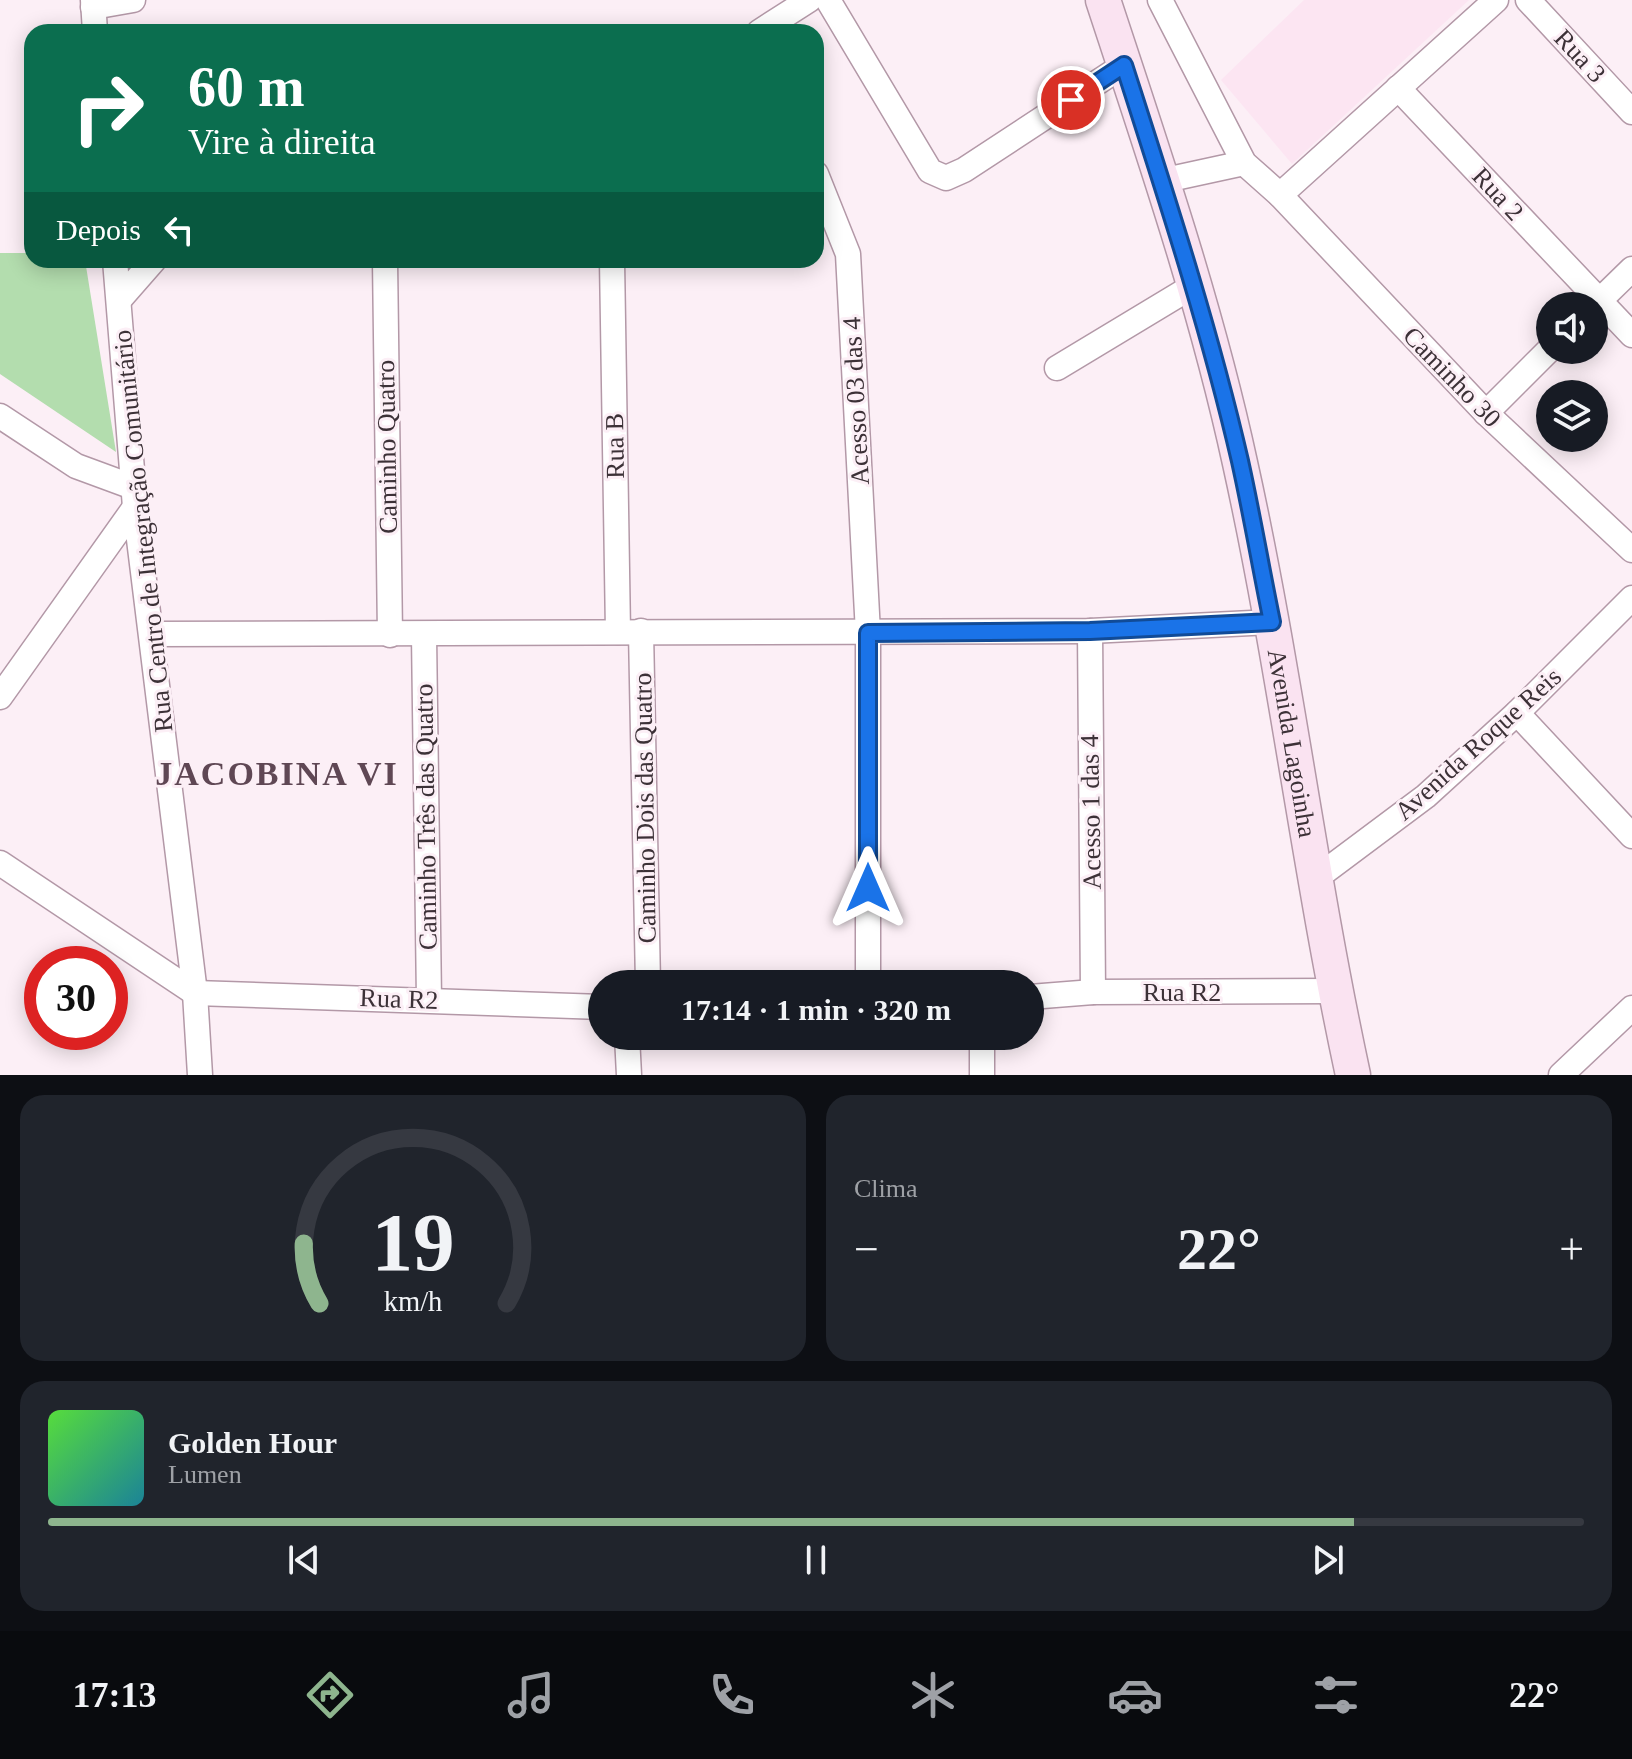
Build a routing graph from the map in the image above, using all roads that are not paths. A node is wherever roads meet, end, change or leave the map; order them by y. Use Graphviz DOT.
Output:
graph roads {
  1 [pos="133,0"];
  2 [pos="809,0"];
  3 [pos="828,0"];
  4 [pos="1103,0"];
  5 [pos="1160,0"];
  6 [pos="1496,0"];
  7 [pos="1528,0"];
  8 [pos="93,4"];
  9 [pos="94,24"];
  10 [pos="772,24"];
  11 [pos="1124,65"];
  12 [pos="1398,88"];
  13 [pos="1632,112"];
  14 [pos="1244,163"];
  15 [pos="1161,181"];
  16 [pos="824,194"];
  17 [pos="1280,195"];
  18 [pos="116,268"];
  19 [pos="147,268"];
  20 [pos="385,268"];
  21 [pos="612,268"];
  22 [pos="1632,269"];
  23 [pos="1193,286"];
  24 [pos="1586,292"];
  25 [pos="1608,292"];
  26 [pos="119,300"];
  27 [pos="1608,314"];
  28 [pos="1632,335"];
  29 [pos="1536,363"];
  30 [pos="1057,368"];
  31 [pos="1486,413"];
  32 [pos="0,416"];
  33 [pos="134,497"];
  34 [pos="1632,550"];
  35 [pos="1630,603"];
  36 [pos="1272,622"];
  37 [pos="1090,631"];
  38 [pos="630,632"];
  39 [pos="868,633"];
  40 [pos="152,634"];
  41 [pos="390,635"];
  42 [pos="424,635"];
  43 [pos="0,697"];
  44 [pos="1517,713"];
  45 [pos="1632,836"];
  46 [pos="0,863"];
  47 [pos="1315,879"];
  48 [pos="647,970"];
  49 [pos="868,970"];
  50 [pos="1335,991"];
  51 [pos="1093,992"];
  52 [pos="195,993"];
  53 [pos="1044,996"];
  54 [pos="429,1000"];
  55 [pos="588,1006"];
  56 [pos="1632,1008"];
  57 [pos="628,1050"];
  58 [pos="982,1050"];
  59 [pos="200,1075"];
  60 [pos="629,1075"];
  61 [pos="982,1075"];
  62 [pos="1353,1075"];
  63 [pos="1561,1075"];
  1 -- 8 [label="street"];
  2 -- 10 [label="street"];
  3 -- 11 [label="street"];
  4 -- 11 [label="street, Avenida Lagoinha"];
  5 -- 14 [label="street"];
  6 -- 12 [label="street"];
  7 -- 13 [label="street, Rua 3"];
  8 -- 9 [label="street"];
  11 -- 15 [label="street, Avenida Lagoinha"];
  12 -- 17 [label="street"];
  12 -- 24 [label="street, Rua 2"];
  14 -- 15 [label="street"];
  14 -- 17 [label="street, Caminho 30"];
  15 -- 23 [label="street, Avenida Lagoinha"];
  16 -- 39 [label="street, Acesso 03 das 4"];
  17 -- 31 [label="street, Caminho 30"];
  18 -- 26 [label="street, Rua Centro de Integração Comunitário"];
  19 -- 26 [label="street"];
  20 -- 41 [label="street, Caminho Quatro"];
  21 -- 38 [label="street, Rua B"];
  22 -- 25 [label="street"];
  23 -- 30 [label="street"];
  23 -- 36 [label="street, Avenida Lagoinha"];
  26 -- 33 [label="street, Rua Centro de Integração Comunitário"];
  27 -- 28 [label="street, Rua 2"];
  29 -- 31 [label="street"];
  31 -- 34 [label="street, Caminho 30"];
  32 -- 33 [label="street"];
  33 -- 40 [label="street, Rua Centro de Integração Comunitário"];
  33 -- 43 [label="street"];
  35 -- 44 [label="street, Avenida Roque Reis"];
  36 -- 37 [label="street"];
  36 -- 47 [label="street, Avenida Lagoinha"];
  37 -- 39 [label="street"];
  37 -- 51 [label="street, Acesso 1 das 4"];
  38 -- 39 [label="street"];
  38 -- 42 [label="street"];
  38 -- 48 [label="street, Caminho Dois das Quatro"];
  39 -- 49 [label="street, Acesso 03 das 4"];
  40 -- 41 [label="street"];
  40 -- 52 [label="street, Rua Centro de Integração Comunitário"];
  41 -- 42 [label="street"];
  42 -- 54 [label="street, Caminho Três das Quatro"];
  44 -- 45 [label="street"];
  44 -- 47 [label="street, Avenida Roque Reis"];
  46 -- 52 [label="street"];
  47 -- 50 [label="street, Avenida Lagoinha"];
  50 -- 51 [label="street, Rua R2"];
  50 -- 62 [label="street, Avenida Lagoinha"];
  51 -- 53 [label="street, Rua R2"];
  52 -- 54 [label="street, Rua R2"];
  52 -- 59 [label="street, Rua Centro de Integração Comunitário"];
  54 -- 55 [label="street, Rua R2"];
  56 -- 63 [label="street"];
  57 -- 60 [label="street"];
  58 -- 61 [label="street"];
}
